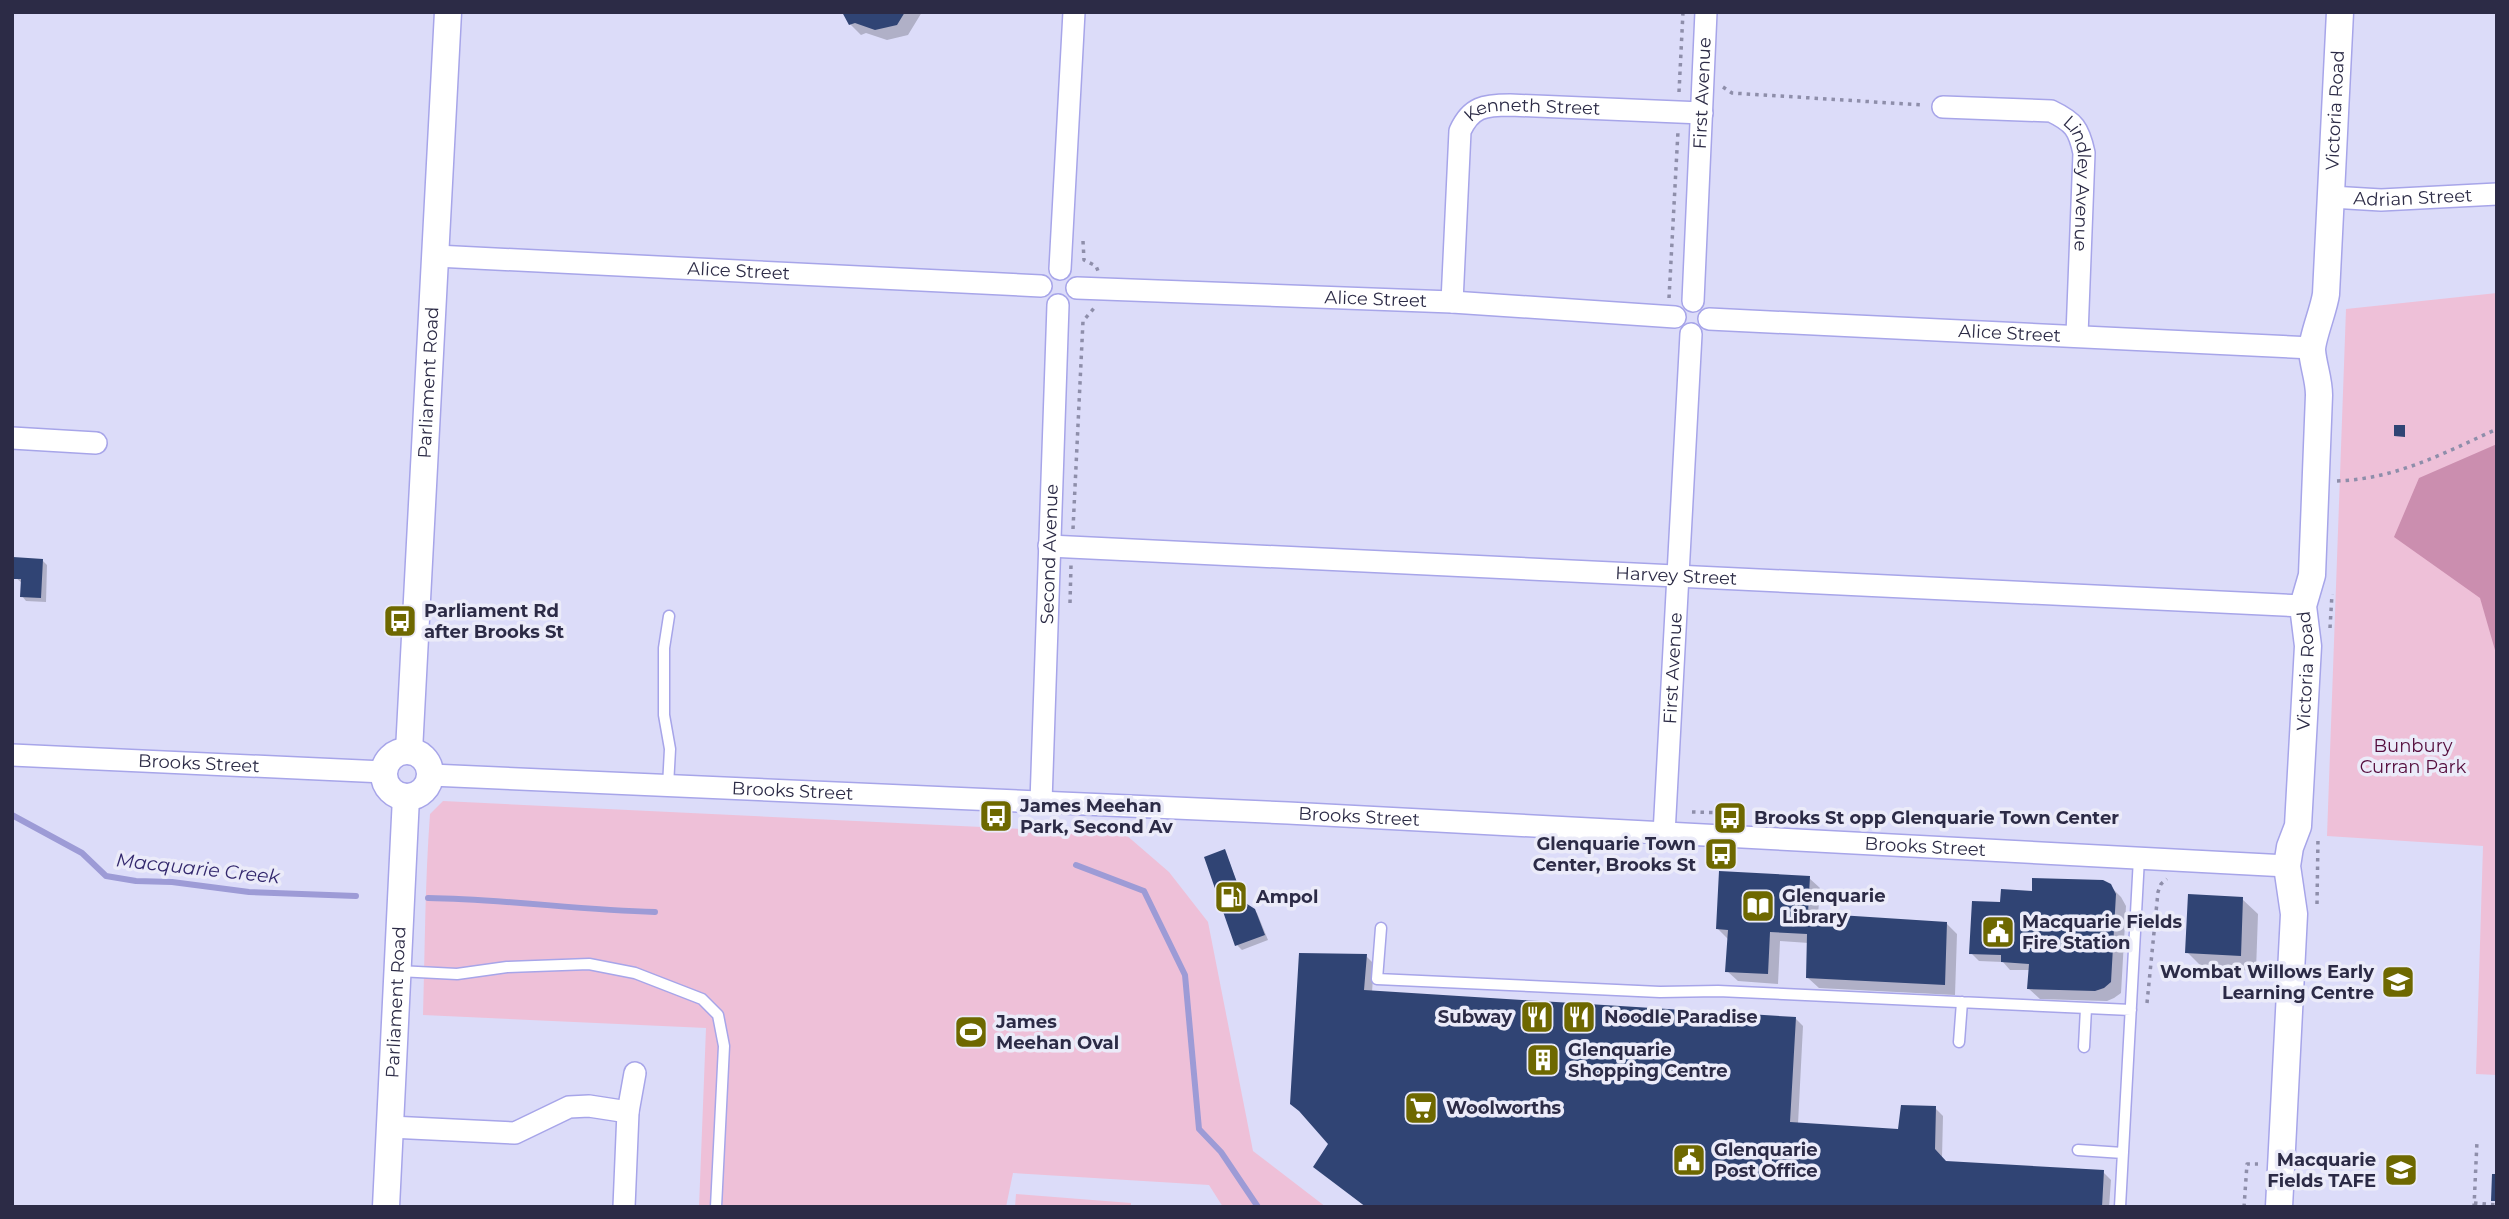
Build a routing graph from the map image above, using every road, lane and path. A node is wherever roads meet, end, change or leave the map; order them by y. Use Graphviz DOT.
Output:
graph roads {
  1 [pos="448,12"];
  2 [pos="1074,12"];
  3 [pos="1683,12"];
  4 [pos="1706,12"];
  5 [pos="2340,12"];
  6 [pos="1721,86"];
  7 [pos="1943,107"];
  8 [pos="1679,112"];
  9 [pos="1702,113"];
  10 [pos="2497,194"];
  11 [pos="2331,197"];
  12 [pos="1083,253"];
  13 [pos="436,256"];
  14 [pos="1060,269"];
  15 [pos="1098,274"];
  16 [pos="1041,286"];
  17 [pos="1077,288"];
  18 [pos="1693,301"];
  19 [pos="1452,302"];
  20 [pos="1096,304"];
  21 [pos="1058,305"];
  22 [pos="1672,308"];
  23 [pos="1709,318"];
  24 [pos="1083,321"];
  25 [pos="1691,334"];
  26 [pos="2077,335"];
  27 [pos="2312,348"];
  28 [pos="2497,429"];
  29 [pos="12,438"];
  30 [pos="96,443"];
  31 [pos="2337,481"];
  32 [pos="1049,546"];
  33 [pos="1677,576"];
  34 [pos="2332,593"];
  35 [pos="2303,606"];
  36 [pos="669,617"];
  37 [pos="2330,634"];
  38 [pos="409,751"];
  39 [pos="12,755"];
  40 [pos="384,772"];
  41 [pos="431,775"];
  42 [pos="668,786"];
  43 [pos="406,797"];
  44 [pos="1041,802"];
  45 [pos="1692,812"];
  46 [pos="1726,813"];
  47 [pos="2318,832"];
  48 [pos="1664,834"];
  49 [pos="2139,858"];
  50 [pos="2287,866"];
  51 [pos="2316,915"];
  52 [pos="1381,928"];
  53 [pos="398,971"];
  54 [pos="1962,1002"];
  55 [pos="2086,1008"];
  56 [pos="2131,1010"];
  57 [pos="1959,1042"];
  58 [pos="2084,1047"];
  59 [pos="635,1073"];
  60 [pos="628,1112"];
  61 [pos="390,1127"];
  62 [pos="2477,1141"];
  63 [pos="2078,1150"];
  64 [pos="2123,1153"];
  65 [pos="2258,1164"];
  66 [pos="2474,1205"];
  67 [pos="2497,1205"];
  68 [pos="386,1207"];
  69 [pos="624,1207"];
  70 [pos="716,1207"];
  71 [pos="2120,1207"];
  72 [pos="2244,1207"];
  73 [pos="2279,1207"];
  1 -- 13 [label="street, Parliament Road"];
  2 -- 14 [label="street"];
  3 -- 8 [label="path"];
  4 -- 9 [label="street, First Avenue"];
  5 -- 11 [label="street, Victoria Road"];
  6 -- 7 [label="path"];
  7 -- 26 [label="street, Lindley Avenue"];
  8 -- 9 [label="street, Kenneth Street"];
  8 -- 19 [label="street, Kenneth Street"];
  8 -- 22 [label="path"];
  9 -- 18 [label="street, First Avenue"];
  10 -- 11 [label="street, Adrian Street"];
  11 -- 27 [label="street, Victoria Road"];
  12 -- 15 [label="path"];
  13 -- 16 [label="street, Alice Street"];
  13 -- 38 [label="street, Parliament Road"];
  14 -- 16 [label="street"];
  14 -- 17 [label="street"];
  16 -- 21 [label="street"];
  17 -- 19 [label="street, Alice Street"];
  17 -- 21 [label="street"];
  18 -- 22 [label="street"];
  18 -- 23 [label="street"];
  19 -- 22 [label="street, Alice Street"];
  20 -- 24 [label="path"];
  21 -- 32 [label="street, Second Avenue"];
  22 -- 25 [label="street"];
  23 -- 25 [label="street"];
  23 -- 26 [label="street, Alice Street"];
  25 -- 33 [label="street, First Avenue"];
  26 -- 27 [label="street, Alice Street"];
  27 -- 35 [label="street, Victoria Road"];
  28 -- 31 [label="path"];
  29 -- 30 [label="street"];
  32 -- 33 [label="street, Harvey Street"];
  32 -- 44 [label="street, Second Avenue"];
  33 -- 35 [label="street, Harvey Street"];
  33 -- 48 [label="street, First Avenue"];
  34 -- 37 [label="path"];
  35 -- 50 [label="street, Victoria Road"];
  36 -- 42 [label="lane"];
  38 -- 40 [label="street"];
  38 -- 41 [label="street"];
  39 -- 40 [label="street, Brooks Street"];
  40 -- 43 [label="street"];
  41 -- 42 [label="street, Brooks Street"];
  41 -- 43 [label="street"];
  42 -- 44 [label="street, Brooks Street"];
  43 -- 53 [label="street, Parliament Road"];
  44 -- 48 [label="street, Brooks Street"];
  45 -- 46 [label="path"];
  47 -- 51 [label="path"];
  48 -- 49 [label="street, Brooks Street"];
  49 -- 50 [label="street, Brooks Street"];
  49 -- 56 [label="lane"];
  50 -- 73 [label="street, Victoria Road"];
  52 -- 54 [label="lane"];
  53 -- 61 [label="street, Parliament Road"];
  53 -- 70 [label="lane"];
  54 -- 55 [label="lane"];
  54 -- 57 [label="lane"];
  55 -- 56 [label="lane"];
  55 -- 58 [label="lane"];
  56 -- 64 [label="lane"];
  59 -- 60 [label="street"];
  60 -- 61 [label="street"];
  60 -- 69 [label="street"];
  61 -- 68 [label="street, Parliament Road"];
  62 -- 66 [label="path"];
  63 -- 64 [label="lane"];
  64 -- 71 [label="lane"];
  65 -- 72 [label="path"];
  66 -- 67 [label="path"];
}
